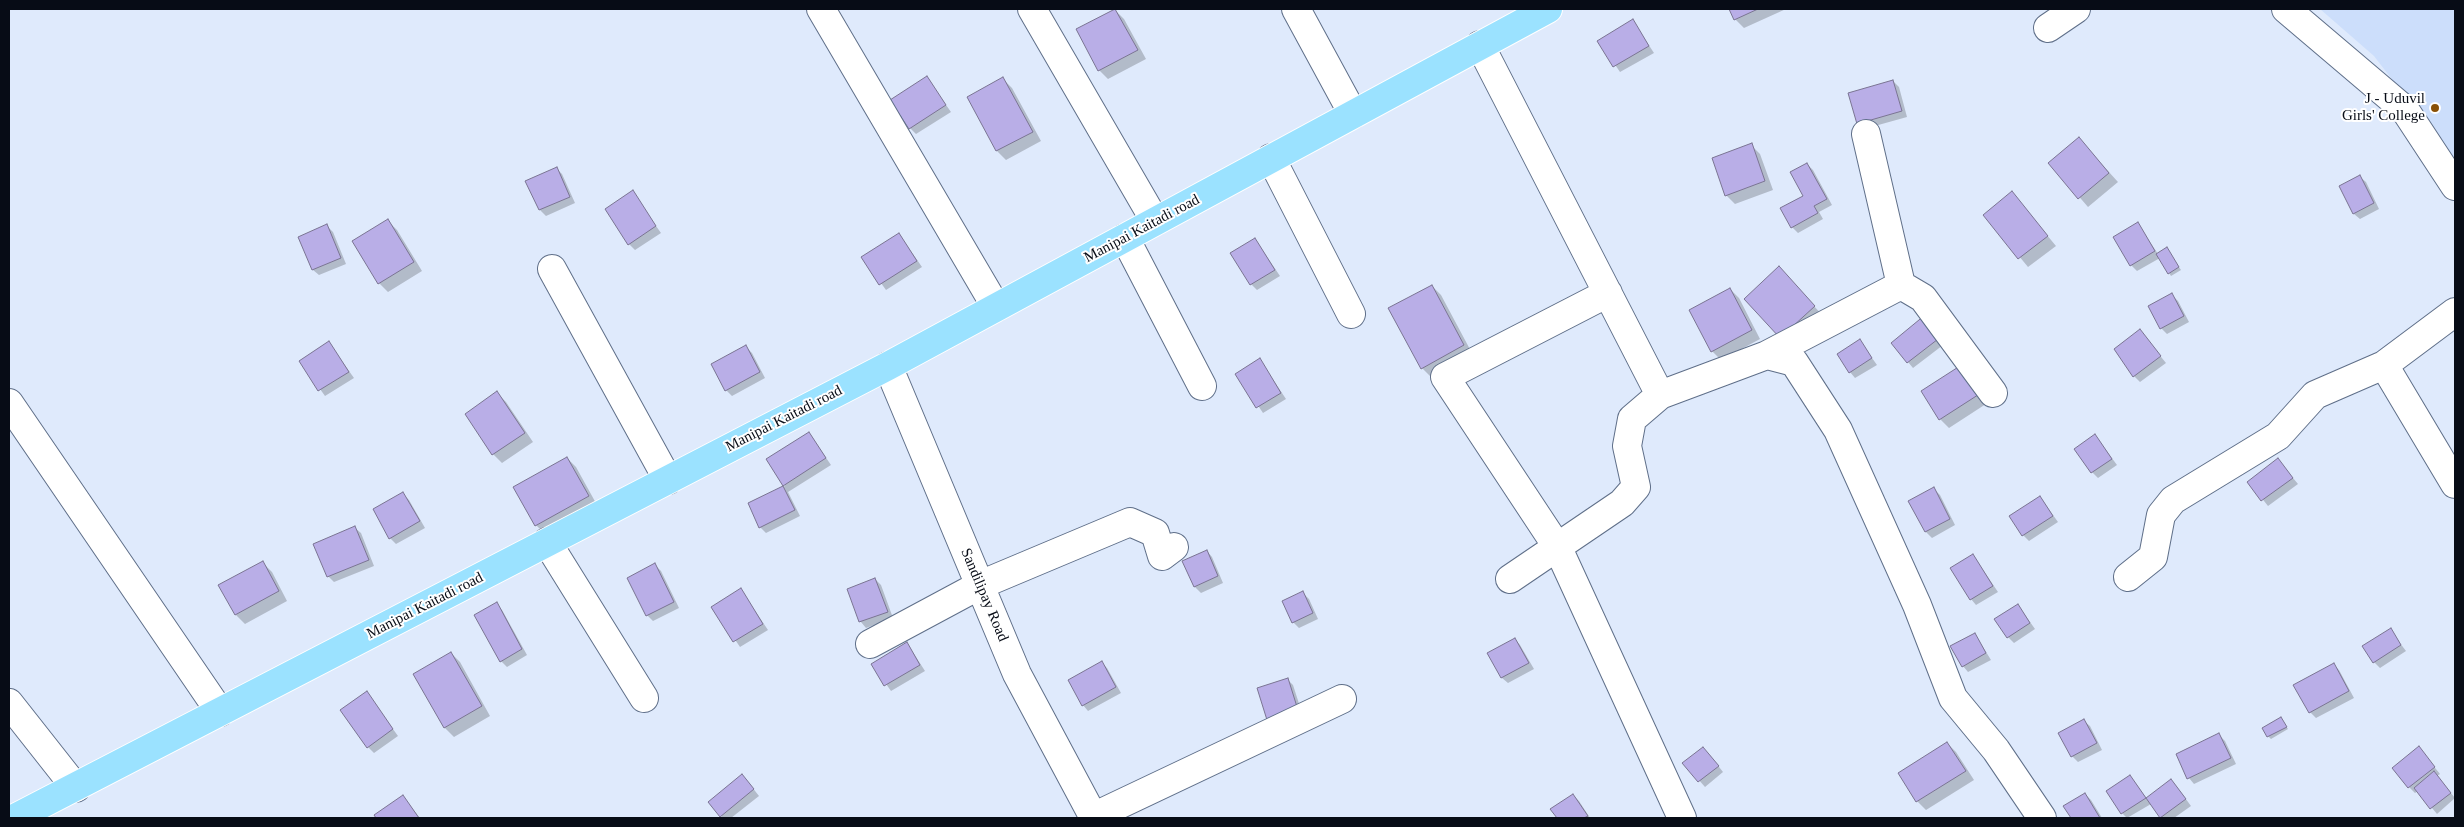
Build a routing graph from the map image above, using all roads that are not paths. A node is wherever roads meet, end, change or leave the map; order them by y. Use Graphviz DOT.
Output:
graph roads {
  1 [pos="821,9"];
  2 [pos="1032,9"];
  3 [pos="1296,9"];
  4 [pos="1548,9"];
  5 [pos="2076,9"];
  6 [pos="2286,9"];
  7 [pos="2048,28"];
  8 [pos="1480,45"];
  9 [pos="1353,114"];
  10 [pos="1866,134"];
  11 [pos="1271,158"];
  12 [pos="2455,186"];
  13 [pos="1155,222"];
  14 [pos="1125,238"];
  15 [pos="552,269"];
  16 [pos="1901,285"];
  17 [pos="1608,293"];
  18 [pos="996,307"];
  19 [pos="2455,312"];
  20 [pos="1351,314"];
  21 [pos="1767,355"];
  22 [pos="2384,365"];
  23 [pos="888,366"];
  24 [pos="1202,386"];
  25 [pos="1993,393"];
  26 [pos="1660,395"];
  27 [pos="9,403"];
  28 [pos="668,480"];
  29 [pos="2455,484"];
  30 [pos="548,542"];
  31 [pos="1174,547"];
  32 [pos="1558,548"];
  33 [pos="2128,577"];
  34 [pos="1510,579"];
  35 [pos="980,585"];
  36 [pos="870,644"];
  37 [pos="644,698"];
  38 [pos="1342,698"];
  39 [pos="9,703"];
  40 [pos="220,712"];
  41 [pos="76,788"];
  42 [pos="15,818"];
  43 [pos="1093,818"];
  44 [pos="1682,818"];
  45 [pos="2042,818"];
  1 -- 18 [label="street"];
  2 -- 13 [label="street"];
  3 -- 9 [label="street"];
  4 -- 8 [label="main road, Manipai Kaitadi road"];
  5 -- 7 [label="street"];
  6 -- 12 [label="street"];
  8 -- 9 [label="main road, Manipai Kaitadi road"];
  8 -- 17 [label="street"];
  9 -- 11 [label="main road, Manipai Kaitadi road"];
  10 -- 16 [label="street"];
  11 -- 13 [label="main road, Manipai Kaitadi road"];
  11 -- 20 [label="street"];
  13 -- 14 [label="main road, Manipai Kaitadi road"];
  14 -- 18 [label="main road, Manipai Kaitadi road"];
  14 -- 24 [label="street"];
  15 -- 28 [label="street"];
  16 -- 21 [label="street"];
  16 -- 25 [label="street"];
  17 -- 26 [label="street"];
  17 -- 32 [label="street"];
  18 -- 23 [label="main road, Manipai Kaitadi road"];
  19 -- 22 [label="street"];
  21 -- 26 [label="street"];
  21 -- 45 [label="street"];
  22 -- 29 [label="street"];
  22 -- 33 [label="street"];
  23 -- 28 [label="main road, Manipai Kaitadi road"];
  23 -- 35 [label="street, Sandilipay Road"];
  26 -- 32 [label="street"];
  27 -- 40 [label="street"];
  28 -- 30 [label="main road, Manipai Kaitadi road"];
  30 -- 37 [label="street"];
  30 -- 40 [label="main road, Manipai Kaitadi road"];
  31 -- 35 [label="street"];
  32 -- 34 [label="street"];
  32 -- 44 [label="street"];
  35 -- 36 [label="street"];
  35 -- 43 [label="street, Sandilipay Road"];
  38 -- 43 [label="street"];
  39 -- 41 [label="street"];
  40 -- 41 [label="main road, Manipai Kaitadi road"];
  41 -- 42 [label="main road, Manipai Kaitadi road"];
}
